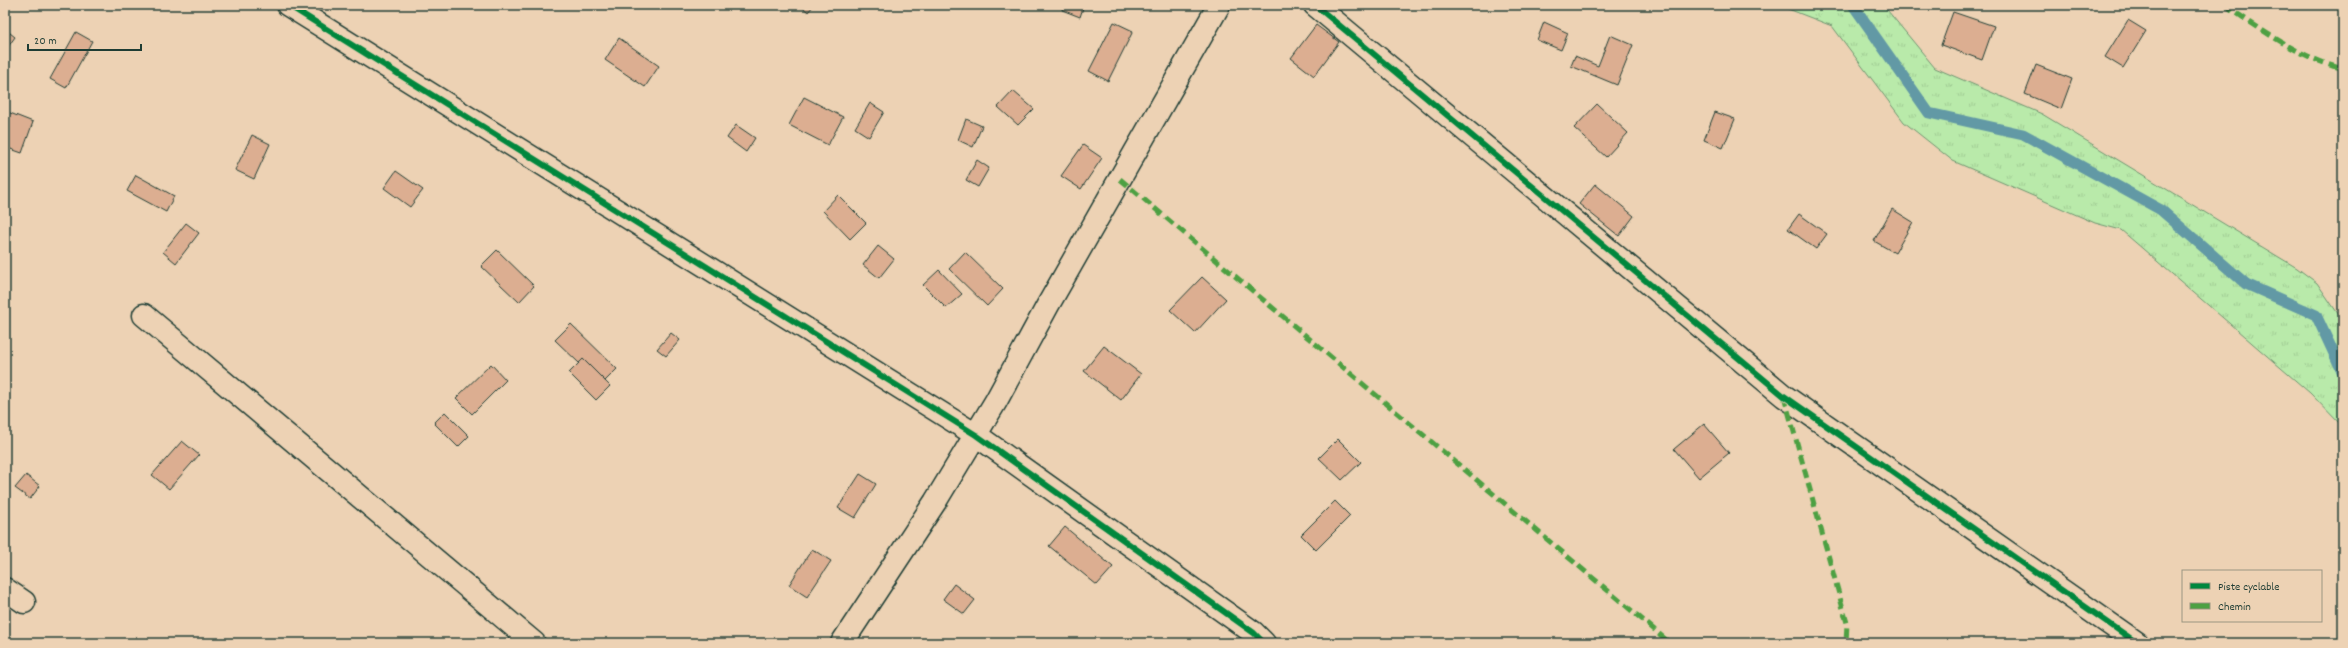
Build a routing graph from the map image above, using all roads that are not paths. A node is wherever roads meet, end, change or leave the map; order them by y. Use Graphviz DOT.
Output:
graph roads {
  1 [pos="288,5"];
  2 [pos="1219,5"];
  3 [pos="1315,5"];
  4 [pos="144,315"];
  5 [pos="976,435"];
  6 [pos="5,589"];
  7 [pos="24,602"];
  8 [pos="534,643"];
  9 [pos="842,643"];
  10 [pos="1264,643"];
  11 [pos="2137,643"];
  1 -- 5 [label="street"];
  2 -- 5 [label="street"];
  3 -- 11 [label="street"];
  4 -- 8 [label="street"];
  5 -- 9 [label="street"];
  5 -- 10 [label="street"];
  6 -- 7 [label="street"];
}
